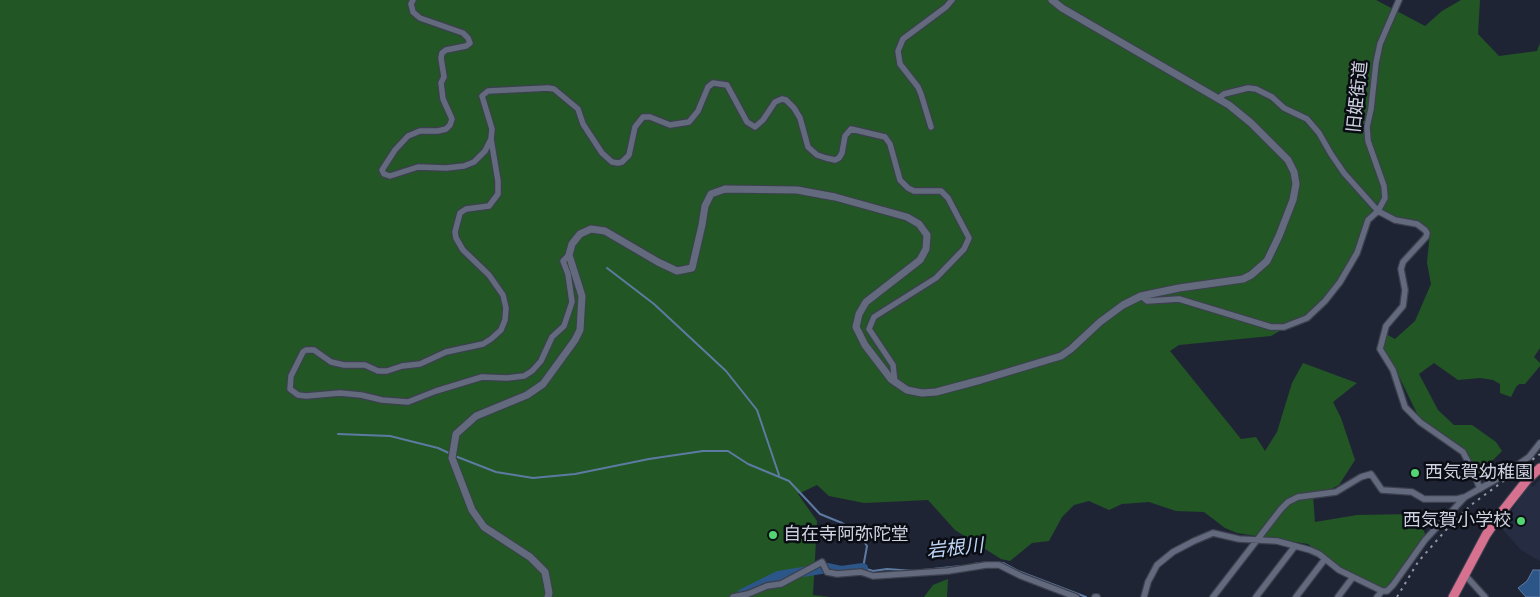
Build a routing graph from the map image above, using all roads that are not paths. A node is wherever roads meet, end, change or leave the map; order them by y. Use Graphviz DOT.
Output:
graph roads {
  1 [pos="413,0"];
  2 [pos="952,0"];
  3 [pos="1052,0"];
  4 [pos="1398,0"];
  5 [pos="1218,98"];
  6 [pos="931,127"];
  7 [pos="491,139"];
  8 [pos="1378,212"];
  9 [pos="569,255"];
  10 [pos="1141,296"];
  11 [pos="895,383"];
  12 [pos="1540,444"];
  13 [pos="1515,466"];
  14 [pos="1540,468"];
  15 [pos="1527,480"];
  16 [pos="1480,489"];
  17 [pos="1465,497"];
  18 [pos="1258,540"];
  19 [pos="1295,546"];
  20 [pos="1325,560"];
  21 [pos="1465,575"];
  22 [pos="1353,577"];
  23 [pos="1382,591"];
  24 [pos="548,597"];
  25 [pos="733,597"];
  26 [pos="1076,597"];
  27 [pos="1144,597"];
  28 [pos="1213,597"];
  29 [pos="1256,597"];
  30 [pos="1296,597"];
  31 [pos="1338,597"];
  32 [pos="1377,597"];
  33 [pos="1453,597"];
  34 [pos="1485,597"];
  1 -- 7 [label="street"];
  2 -- 6 [label="street"];
  3 -- 5 [label="street"];
  4 -- 8 [label="street, 旧姫街道"];
  5 -- 8 [label="street"];
  5 -- 10 [label="street"];
  7 -- 9 [label="street"];
  7 -- 11 [label="street"];
  8 -- 10 [label="street, 旧姫街道"];
  8 -- 16 [label="street"];
  9 -- 11 [label="street"];
  9 -- 24 [label="street"];
  10 -- 11 [label="street"];
  12 -- 13 [label="street"];
  13 -- 15 [label="street"];
  13 -- 16 [label="street"];
  14 -- 15 [label="highway"];
  15 -- 21 [label="highway"];
  16 -- 17 [label="street"];
  17 -- 18 [label="street"];
  17 -- 23 [label="street"];
  18 -- 19 [label="street"];
  18 -- 27 [label="street"];
  18 -- 28 [label="street"];
  19 -- 20 [label="street"];
  19 -- 29 [label="street"];
  20 -- 22 [label="street"];
  20 -- 30 [label="street"];
  21 -- 33 [label="highway"];
  21 -- 34 [label="street"];
  22 -- 23 [label="street"];
  22 -- 31 [label="street"];
  23 -- 32 [label="street"];
  25 -- 26 [label="street"];
}
